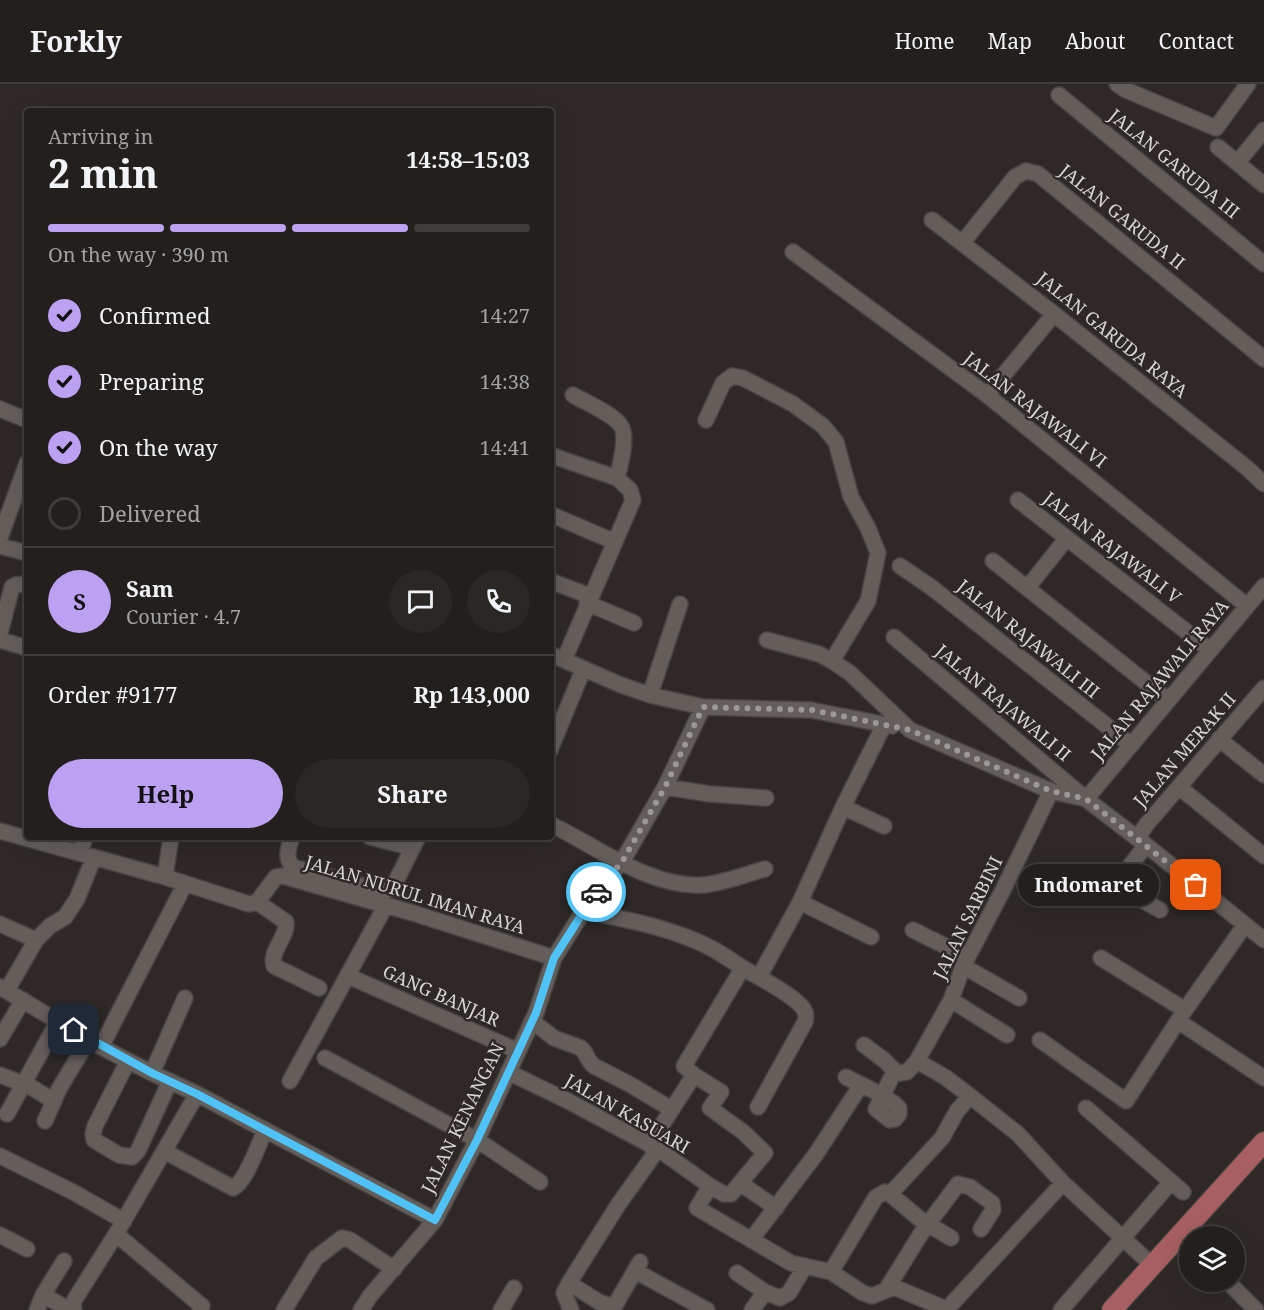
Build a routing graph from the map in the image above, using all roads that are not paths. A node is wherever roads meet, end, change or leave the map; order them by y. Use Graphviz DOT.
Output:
graph roads {
  1 [pos="1248,84"];
  2 [pos="1121,87"];
  3 [pos="1059,95"];
  4 [pos="1264,130"];
  5 [pos="1218,147"];
  6 [pos="1237,163"];
  7 [pos="1264,185"];
  8 [pos="932,220"];
  9 [pos="963,242"];
  10 [pos="793,252"];
  11 [pos="1264,264"];
  12 [pos="1054,314"];
  13 [pos="1264,359"];
  14 [pos="573,395"];
  15 [pos="987,395"];
  16 [pos="0,409"];
  17 [pos="24,419"];
  18 [pos="706,420"];
  19 [pos="554,456"];
  20 [pos="24,471"];
  21 [pos="1262,476"];
  22 [pos="617,478"];
  23 [pos="1018,500"];
  24 [pos="554,516"];
  25 [pos="0,538"];
  26 [pos="1067,538"];
  27 [pos="615,542"];
  28 [pos="0,546"];
  29 [pos="24,552"];
  30 [pos="993,561"];
  31 [pos="900,566"];
  32 [pos="554,583"];
  33 [pos="24,584"];
  34 [pos="1264,586"];
  35 [pos="1028,587"];
  36 [pos="589,600"];
  37 [pos="680,604"];
  38 [pos="1247,606"];
  39 [pos="634,623"];
  40 [pos="0,633"];
  41 [pos="894,637"];
  42 [pos="0,640"];
  43 [pos="767,640"];
  44 [pos="24,647"];
  45 [pos="1210,650"];
  46 [pos="557,657"];
  47 [pos="832,661"];
  48 [pos="583,670"];
  49 [pos="1262,693"];
  50 [pos="650,695"];
  51 [pos="1168,700"];
  52 [pos="703,707"];
  53 [pos="884,725"];
  54 [pos="910,730"];
  55 [pos="1220,739"];
  56 [pos="554,740"];
  57 [pos="1131,745"];
  58 [pos="1264,775"];
  59 [pos="665,787"];
  60 [pos="1179,787"];
  61 [pos="1051,791"];
  62 [pos="766,798"];
  63 [pos="1086,799"];
  64 [pos="843,807"];
  65 [pos="554,826"];
  66 [pos="884,826"];
  67 [pos="0,831"];
  68 [pos="24,836"];
  69 [pos="47,840"];
  70 [pos="85,840"];
  71 [pos="171,840"];
  72 [pos="291,840"];
  73 [pos="392,840"];
  74 [pos="1142,842"];
  75 [pos="415,843"];
  76 [pos="87,855"];
  77 [pos="1264,856"];
  78 [pos="622,862"];
  79 [pos="765,869"];
  80 [pos="165,877"];
  81 [pos="185,884"];
  82 [pos="257,902"];
  83 [pos="800,902"];
  84 [pos="386,905"];
  85 [pos="1160,910"];
  86 [pos="585,911"];
  87 [pos="0,924"];
  88 [pos="1245,925"];
  89 [pos="913,930"];
  90 [pos="871,937"];
  91 [pos="36,940"];
  92 [pos="1264,940"];
  93 [pos="554,958"];
  94 [pos="1101,958"];
  95 [pos="965,961"];
  96 [pos="742,969"];
  97 [pos="348,976"];
  98 [pos="759,977"];
  99 [pos="3,988"];
  100 [pos="319,988"];
  101 [pos="185,998"];
  102 [pos="1019,998"];
  103 [pos="22,1000"];
  104 [pos="951,1000"];
  105 [pos="1182,1015"];
  106 [pos="532,1020"];
  107 [pos="58,1021"];
  108 [pos="1007,1035"];
  109 [pos="0,1039"];
  110 [pos="1040,1040"];
  111 [pos="95,1043"];
  112 [pos="864,1045"];
  113 [pos="518,1051"];
  114 [pos="325,1058"];
  115 [pos="128,1061"];
  116 [pos="917,1061"];
  117 [pos="508,1072"];
  118 [pos="896,1072"];
  119 [pos="152,1073"];
  120 [pos="0,1075"];
  121 [pos="694,1075"];
  122 [pos="846,1077"];
  123 [pos="1264,1078"];
  124 [pos="170,1081"];
  125 [pos="290,1081"];
  126 [pos="23,1084"];
  127 [pos="861,1085"];
  128 [pos="197,1094"];
  129 [pos="970,1096"];
  130 [pos="54,1101"];
  131 [pos="758,1107"];
  132 [pos="1086,1108"];
  133 [pos="671,1109"];
  134 [pos="7,1114"];
  135 [pos="45,1121"];
  136 [pos="265,1131"];
  137 [pos="477,1140"];
  138 [pos="654,1147"];
  139 [pos="1262,1151"];
  140 [pos="165,1152"];
  141 [pos="0,1156"];
  142 [pos="540,1182"];
  143 [pos="740,1183"];
  144 [pos="1063,1183"];
  145 [pos="710,1186"];
  146 [pos="890,1194"];
  147 [pos="776,1208"];
  148 [pos="435,1220"];
  149 [pos="927,1224"];
  150 [pos="1196,1226"];
  151 [pos="120,1228"];
  152 [pos="981,1229"];
  153 [pos="0,1235"];
  154 [pos="1122,1237"];
  155 [pos="951,1238"];
  156 [pos="751,1240"];
  157 [pos="1179,1244"];
  158 [pos="27,1249"];
  159 [pos="64,1261"];
  160 [pos="805,1266"];
  161 [pos="1153,1266"];
  162 [pos="394,1269"];
  163 [pos="831,1272"];
  164 [pos="737,1273"];
  165 [pos="569,1283"];
  166 [pos="514,1288"];
  167 [pos="765,1292"];
  168 [pos="1238,1292"];
  169 [pos="877,1299"];
  170 [pos="40,1303"];
  171 [pos="203,1309"];
  172 [pos="947,1309"];
  173 [pos="72,1310"];
  174 [pos="284,1310"];
  175 [pos="361,1310"];
  176 [pos="501,1310"];
  177 [pos="571,1310"];
  178 [pos="707,1310"];
  179 [pos="752,1310"];
  180 [pos="1060,1310"];
  181 [pos="1112,1310"];
  182 [pos="1256,1310"];
  1 -- 2 [label="street"];
  3 -- 11 [label="street, JALAN GARUDA III"];
  4 -- 6 [label="street"];
  5 -- 6 [label="street"];
  6 -- 7 [label="street"];
  8 -- 9 [label="street, JALAN GARUDA RAYA"];
  9 -- 12 [label="street, JALAN GARUDA RAYA"];
  9 -- 13 [label="street, JALAN GARUDA II"];
  10 -- 15 [label="street, JALAN RAJAWALI VI"];
  12 -- 15 [label="street"];
  12 -- 21 [label="street, JALAN GARUDA RAYA"];
  14 -- 22 [label="street"];
  15 -- 38 [label="street, JALAN RAJAWALI VI"];
  16 -- 17 [label="street"];
  18 -- 47 [label="street"];
  19 -- 22 [label="street"];
  20 -- 25 [label="street"];
  22 -- 27 [label="street"];
  23 -- 26 [label="street, JALAN RAJAWALI V"];
  24 -- 27 [label="street"];
  26 -- 35 [label="street"];
  26 -- 45 [label="street, JALAN RAJAWALI V"];
  27 -- 36 [label="street"];
  28 -- 29 [label="street"];
  30 -- 35 [label="street"];
  31 -- 57 [label="street, JALAN RAJAWALI III"];
  32 -- 36 [label="street"];
  33 -- 40 [label="street"];
  34 -- 38 [label="street, JALAN RAJAWALI RAYA"];
  35 -- 51 [label="street"];
  36 -- 39 [label="street"];
  36 -- 46 [label="street"];
  37 -- 50 [label="street"];
  38 -- 45 [label="street, JALAN RAJAWALI RAYA"];
  41 -- 63 [label="street, JALAN RAJAWALI II"];
  42 -- 44 [label="street"];
  43 -- 47 [label="street"];
  45 -- 51 [label="street, JALAN RAJAWALI RAYA"];
  46 -- 48 [label="street"];
  47 -- 54 [label="street"];
  48 -- 50 [label="street"];
  48 -- 56 [label="street"];
  49 -- 55 [label="street, JALAN MERAK II"];
  50 -- 52 [label="street"];
  51 -- 57 [label="street, JALAN RAJAWALI RAYA"];
  52 -- 53 [label="street"];
  52 -- 59 [label="street, JALAN KENANGAN"];
  53 -- 54 [label="street"];
  53 -- 64 [label="street"];
  54 -- 61 [label="street"];
  55 -- 58 [label="street"];
  55 -- 60 [label="street, JALAN MERAK II"];
  57 -- 63 [label="street, JALAN RAJAWALI RAYA"];
  59 -- 62 [label="street"];
  59 -- 78 [label="street, JALAN KENANGAN"];
  60 -- 74 [label="street, JALAN MERAK II"];
  60 -- 77 [label="street"];
  61 -- 63 [label="street"];
  61 -- 95 [label="street, JALAN SARBINI"];
  63 -- 74 [label="street, JALAN RAJAWALI II"];
  64 -- 66 [label="street"];
  64 -- 83 [label="street"];
  65 -- 78 [label="street"];
  67 -- 68 [label="street"];
  69 -- 76 [label="street"];
  70 -- 76 [label="street"];
  71 -- 80 [label="street"];
  72 -- 75 [label="street"];
  73 -- 75 [label="street"];
  74 -- 85 [label="street, JALAN MERAK II"];
  74 -- 88 [label="street, JALAN RAJAWALI II"];
  76 -- 80 [label="street"];
  76 -- 91 [label="street"];
  78 -- 79 [label="street"];
  78 -- 86 [label="street, JALAN KENANGAN"];
  80 -- 81 [label="street"];
  81 -- 82 [label="street"];
  81 -- 111 [label="street"];
  82 -- 84 [label="street, JALAN NURUL IMAN RAYA"];
  82 -- 100 [label="street"];
  83 -- 90 [label="street"];
  83 -- 98 [label="street"];
  84 -- 93 [label="street, JALAN NURUL IMAN RAYA"];
  84 -- 97 [label="street"];
  86 -- 93 [label="street, JALAN KENANGAN"];
  86 -- 96 [label="street"];
  87 -- 91 [label="street"];
  88 -- 92 [label="street, JALAN RAJAWALI II"];
  88 -- 105 [label="street"];
  89 -- 95 [label="street"];
  91 -- 99 [label="street"];
  93 -- 106 [label="street, JALAN KENANGAN"];
  94 -- 105 [label="street"];
  95 -- 102 [label="street"];
  95 -- 104 [label="street, JALAN SARBINI"];
  96 -- 98 [label="street"];
  96 -- 121 [label="street"];
  97 -- 113 [label="street, GANG BANJAR"];
  97 -- 125 [label="street"];
  98 -- 131 [label="street"];
  99 -- 103 [label="street"];
  101 -- 119 [label="street"];
  103 -- 107 [label="street"];
  103 -- 109 [label="street"];
  104 -- 108 [label="street"];
  104 -- 116 [label="street, JALAN SARBINI"];
  105 -- 110 [label="street"];
  105 -- 123 [label="street"];
  106 -- 113 [label="street, JALAN KENANGAN"];
  106 -- 133 [label="street"];
  107 -- 111 [label="street"];
  107 -- 126 [label="street"];
  111 -- 115 [label="street"];
  111 -- 130 [label="street"];
  112 -- 118 [label="street"];
  113 -- 117 [label="street, JALAN KENANGAN"];
  114 -- 137 [label="street"];
  115 -- 119 [label="street"];
  115 -- 124 [label="street"];
  116 -- 118 [label="street"];
  116 -- 129 [label="street"];
  117 -- 137 [label="street, JALAN KENANGAN"];
  117 -- 138 [label="street, JALAN KASUARI"];
  118 -- 127 [label="street"];
  119 -- 124 [label="street"];
  120 -- 126 [label="street"];
  121 -- 133 [label="street"];
  121 -- 143 [label="street"];
  122 -- 127 [label="street"];
  124 -- 128 [label="street"];
  126 -- 130 [label="street"];
  126 -- 134 [label="street"];
  127 -- 147 [label="street"];
  128 -- 136 [label="street"];
  128 -- 140 [label="street"];
  129 -- 144 [label="street"];
  129 -- 146 [label="street"];
  130 -- 135 [label="street"];
  132 -- 154 [label="street"];
  133 -- 138 [label="street"];
  136 -- 140 [label="street"];
  136 -- 148 [label="street"];
  137 -- 142 [label="street"];
  137 -- 148 [label="street, JALAN KENANGAN"];
  138 -- 145 [label="street, JALAN KASUARI"];
  138 -- 165 [label="street"];
  139 -- 150 [label="main road"];
  140 -- 151 [label="street"];
  141 -- 151 [label="street"];
  143 -- 145 [label="street"];
  143 -- 147 [label="street"];
  144 -- 154 [label="street"];
  144 -- 172 [label="street"];
  145 -- 156 [label="street"];
  146 -- 149 [label="street"];
  146 -- 163 [label="street"];
  147 -- 156 [label="street"];
  148 -- 162 [label="street, JALAN KENANGAN"];
  149 -- 152 [label="street"];
  149 -- 155 [label="street"];
  149 -- 169 [label="street"];
  151 -- 171 [label="street"];
  151 -- 173 [label="street"];
  153 -- 158 [label="street"];
  154 -- 161 [label="street"];
  154 -- 180 [label="street"];
  156 -- 160 [label="street"];
  157 -- 161 [label="main road"];
  159 -- 170 [label="street"];
  160 -- 163 [label="street"];
  160 -- 167 [label="street"];
  161 -- 181 [label="main road"];
  162 -- 174 [label="street"];
  162 -- 175 [label="street, JALAN KENANGAN"];
  163 -- 169 [label="street"];
  164 -- 167 [label="street"];
  165 -- 177 [label="street"];
  165 -- 178 [label="street"];
  166 -- 176 [label="street"];
  167 -- 179 [label="street"];
  168 -- 182 [label="street"];
  169 -- 172 [label="street"];
  170 -- 173 [label="street"];
}
